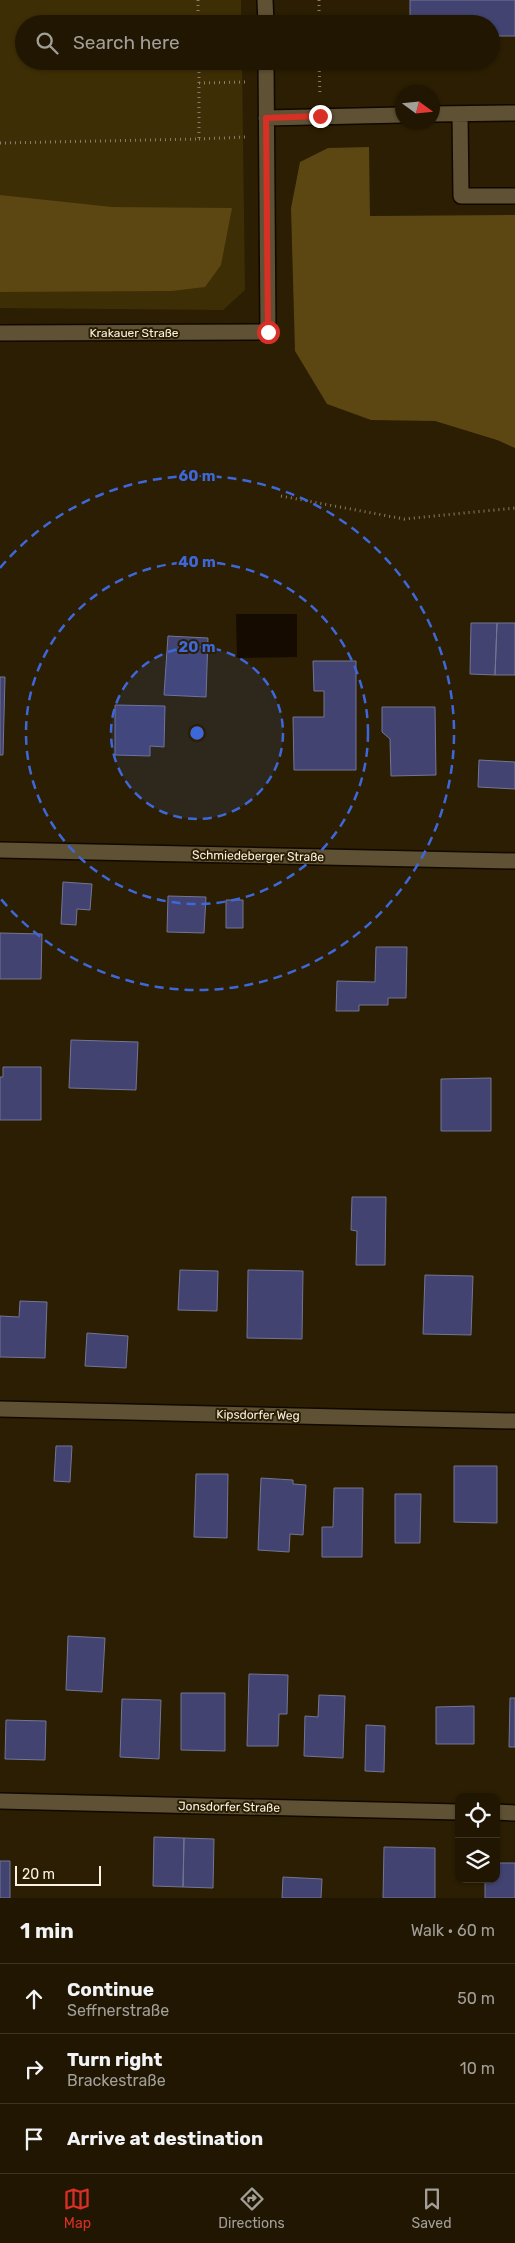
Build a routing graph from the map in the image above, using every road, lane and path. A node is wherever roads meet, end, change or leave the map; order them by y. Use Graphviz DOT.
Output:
graph roads {
  1 [pos="198,0"];
  2 [pos="265,0"];
  3 [pos="319,0"];
  4 [pos="198,15"];
  5 [pos="266,15"];
  6 [pos="319,15"];
  7 [pos="199,70"];
  8 [pos="266,70"];
  9 [pos="319,70"];
  10 [pos="266,82"];
  11 [pos="199,83"];
  12 [pos="515,113"];
  13 [pos="440,114"];
  14 [pos="460,114"];
  15 [pos="395,115"];
  16 [pos="320,116"];
  17 [pos="266,118"];
  18 [pos="266,136"];
  19 [pos="199,139"];
  20 [pos="0,143"];
  21 [pos="515,196"];
  22 [pos="0,334"];
  23 [pos="281,496"];
  24 [pos="515,508"];
  25 [pos="0,850"];
  26 [pos="515,861"];
  27 [pos="0,1409"];
  28 [pos="515,1421"];
  29 [pos="0,1801"];
  30 [pos="455,1812"];
  31 [pos="500,1812"];
  32 [pos="515,1813"];
  1 -- 4 [label="path"];
  2 -- 5 [label="street"];
  3 -- 6 [label="path"];
  7 -- 11 [label="path"];
  8 -- 10 [label="street"];
  9 -- 16 [label="path"];
  10 -- 11 [label="path"];
  10 -- 17 [label="street"];
  11 -- 19 [label="path"];
  12 -- 14 [label="street"];
  13 -- 14 [label="street"];
  14 -- 21 [label="street"];
  15 -- 16 [label="street"];
  16 -- 17 [label="street"];
  17 -- 18 [label="street"];
  18 -- 19 [label="path"];
  18 -- 22 [label="street, Krakauer Straße"];
  19 -- 20 [label="path"];
  23 -- 24 [label="path"];
  25 -- 26 [label="street, Schmiedeberger Straße"];
  27 -- 28 [label="street, Kipsdorfer Weg"];
  29 -- 30 [label="street, Jonsdorfer Straße"];
  31 -- 32 [label="street"];
}
